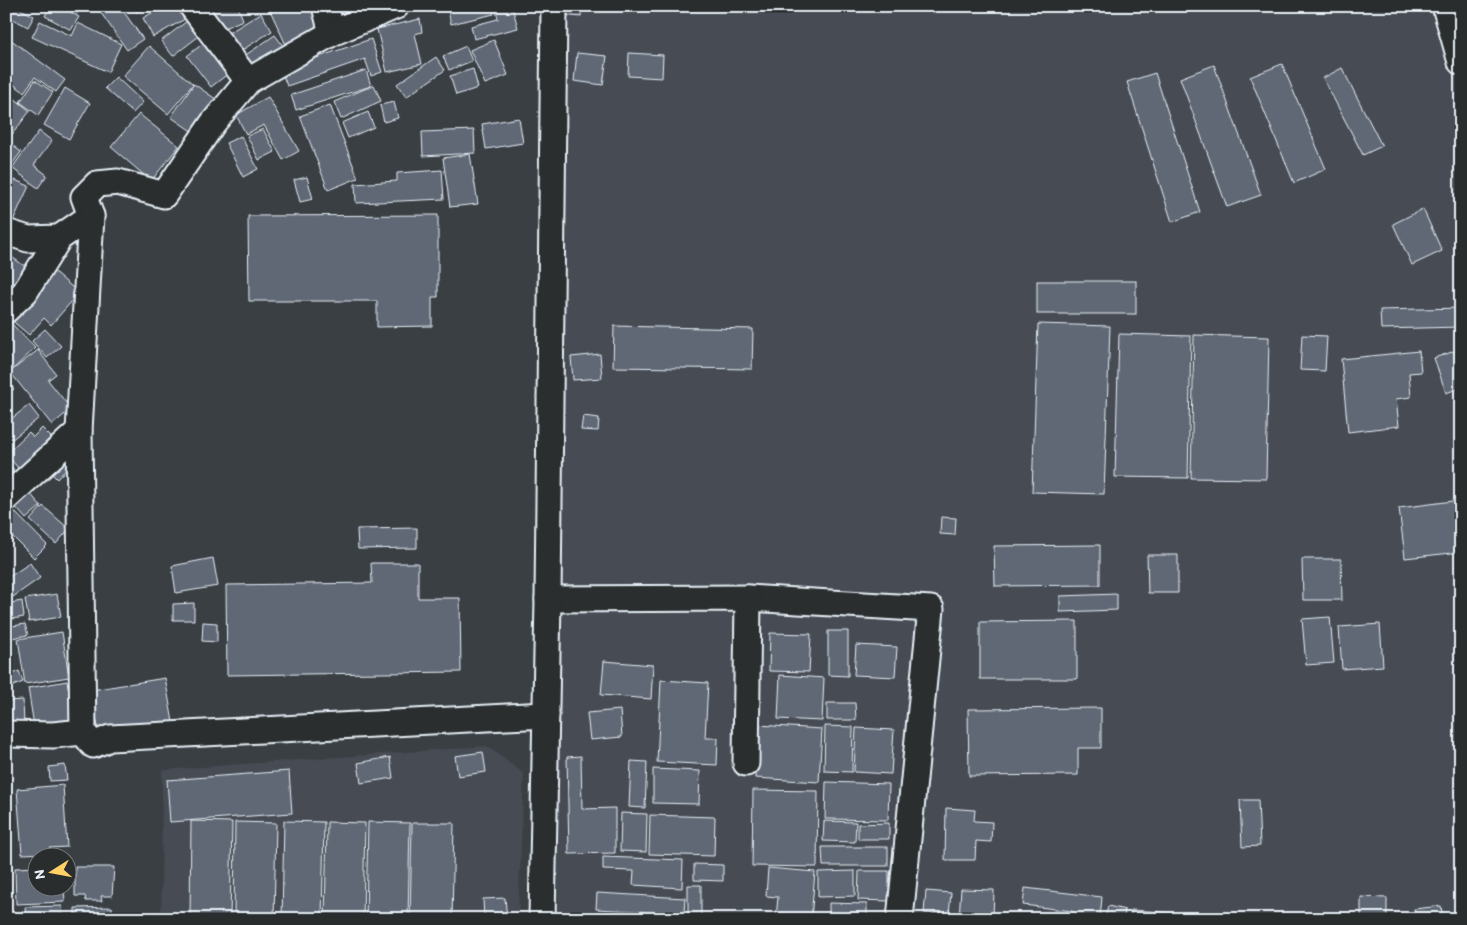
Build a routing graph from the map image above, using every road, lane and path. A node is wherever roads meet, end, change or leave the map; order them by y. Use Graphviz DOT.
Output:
graph roads {
  1 [pos="192,6"];
  2 [pos="325,6"];
  3 [pos="396,6"];
  4 [pos="554,6"];
  5 [pos="1445,6"];
  6 [pos="332,33"];
  7 [pos="1461,62"];
  8 [pos="248,81"];
  9 [pos="91,216"];
  10 [pos="6,232"];
  11 [pos="59,238"];
  12 [pos="6,310"];
  13 [pos="79,431"];
  14 [pos="6,498"];
  15 [pos="748,598"];
  16 [pos="548,599"];
  17 [pos="546,715"];
  18 [pos="83,732"];
  19 [pos="6,734"];
  20 [pos="746,763"];
  21 [pos="542,919"];
  22 [pos="900,919"];
  1 -- 8 [label="street"];
  2 -- 6 [label="street"];
  3 -- 6 [label="street"];
  4 -- 16 [label="street"];
  5 -- 7 [label="street"];
  6 -- 8 [label="street"];
  8 -- 9 [label="street"];
  9 -- 11 [label="street"];
  9 -- 13 [label="street"];
  10 -- 11 [label="street"];
  11 -- 12 [label="street"];
  13 -- 14 [label="street"];
  13 -- 18 [label="street"];
  15 -- 16 [label="street"];
  15 -- 20 [label="street"];
  15 -- 22 [label="street"];
  16 -- 17 [label="street"];
  17 -- 18 [label="street"];
  17 -- 21 [label="street"];
  18 -- 19 [label="street"];
}
